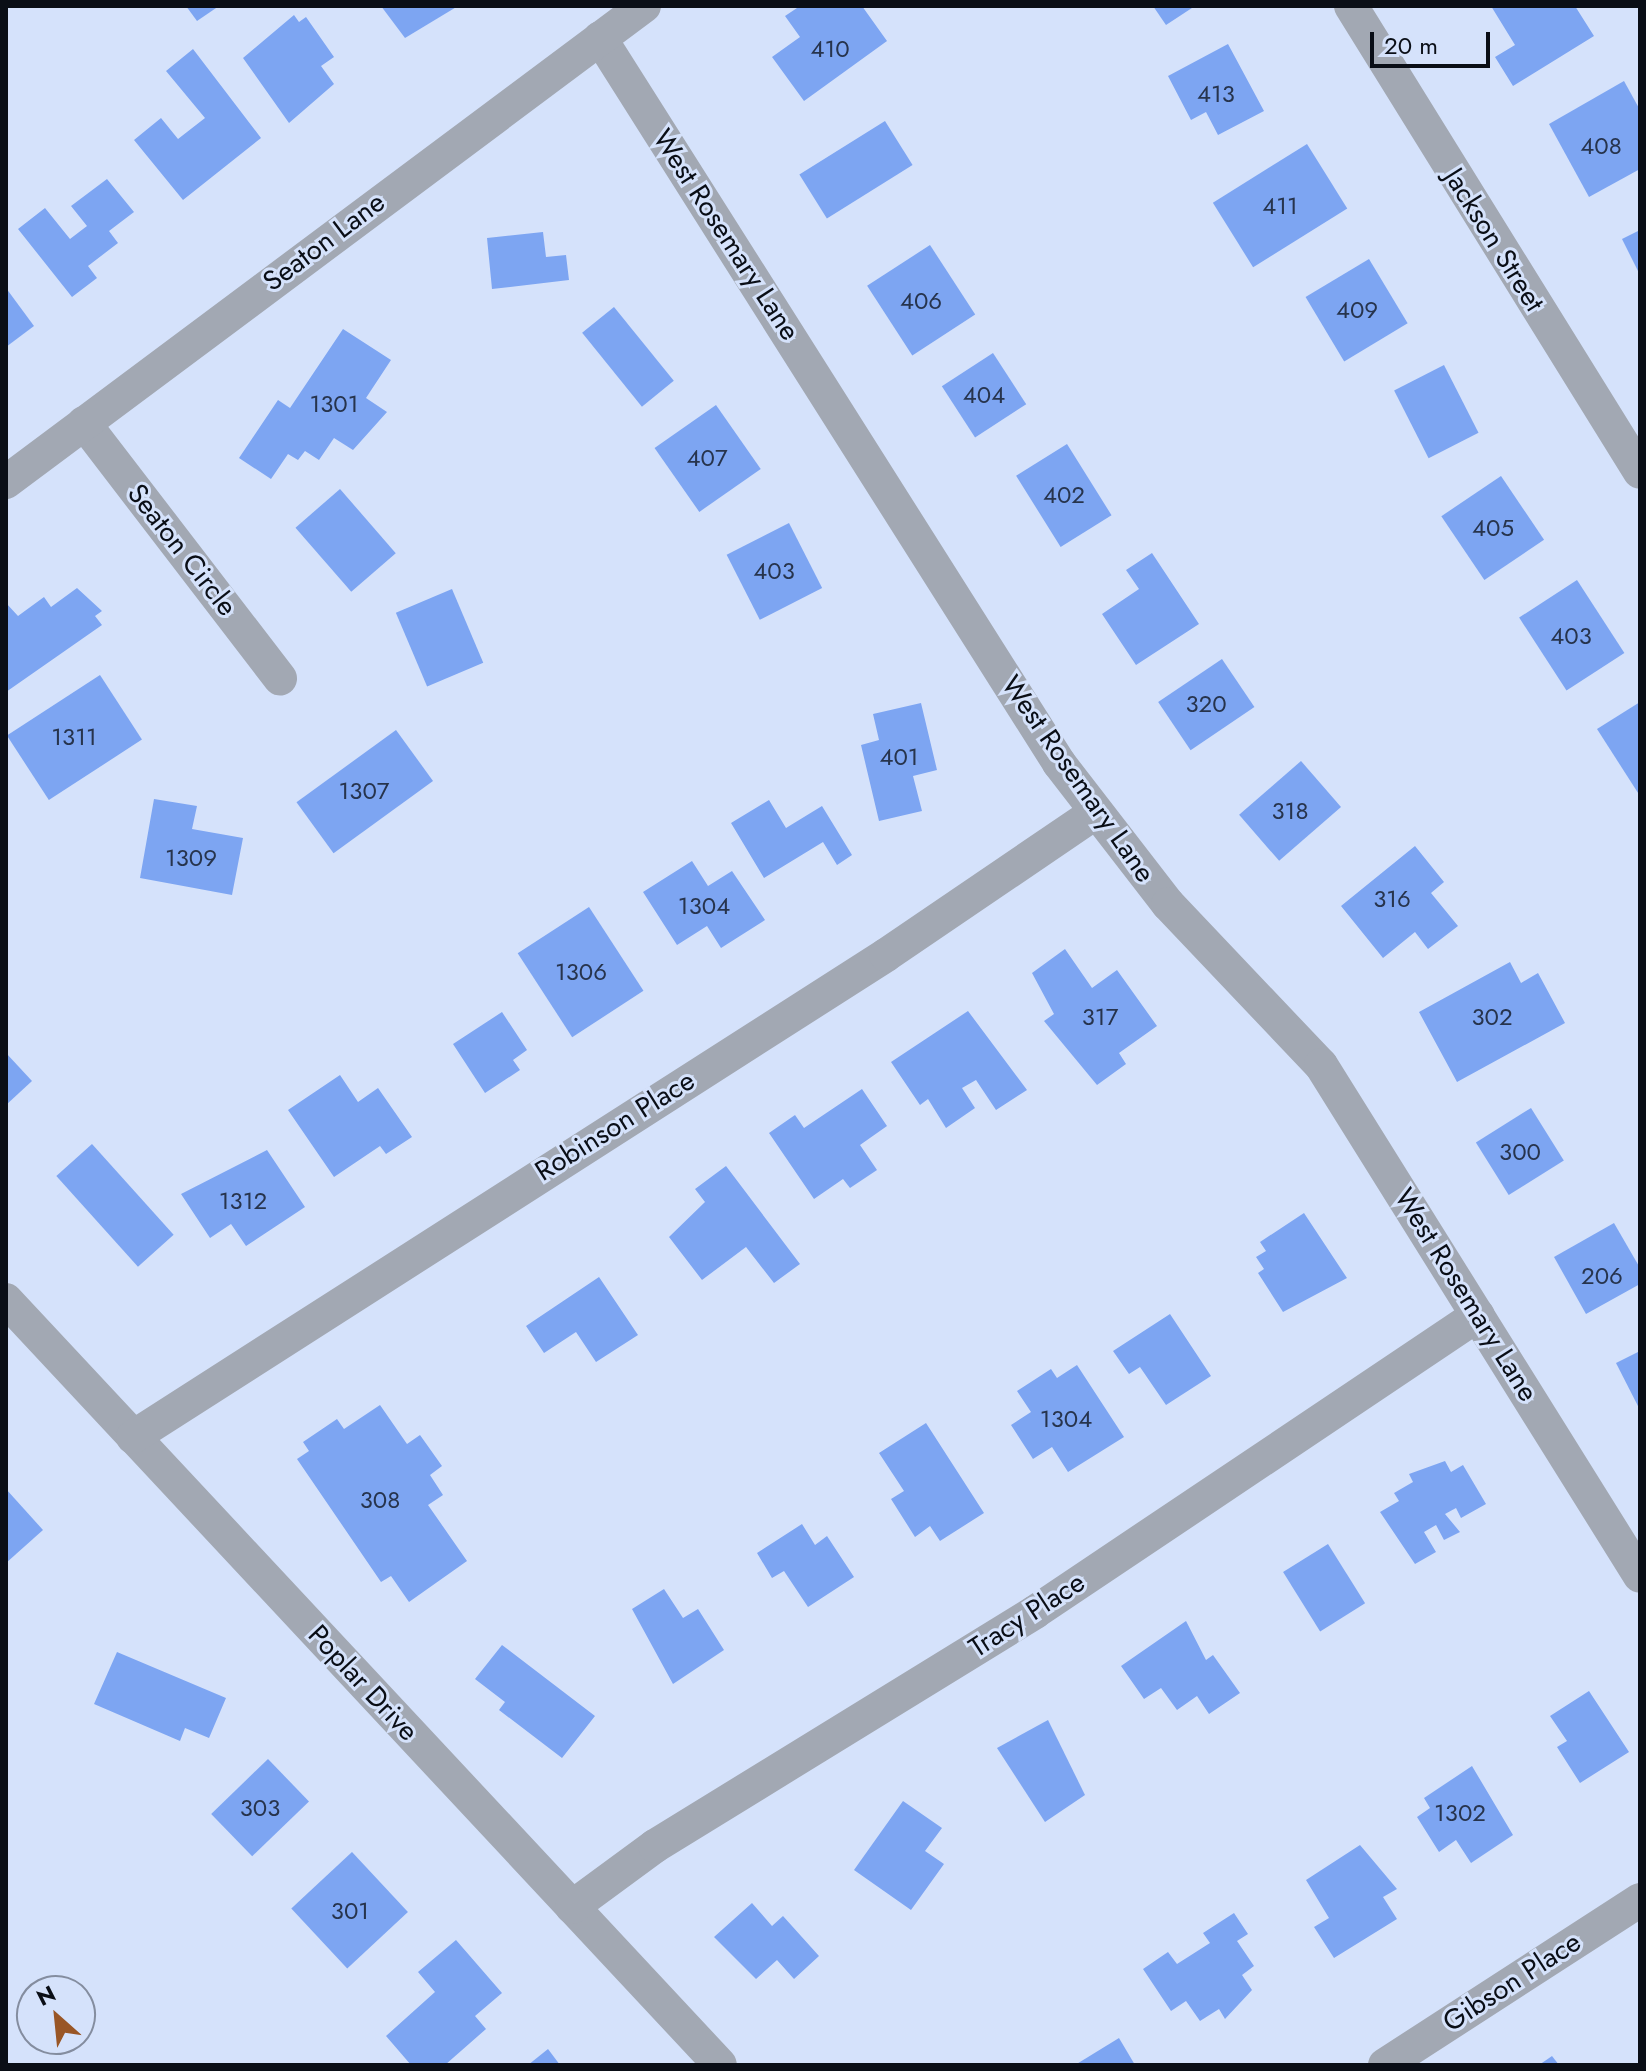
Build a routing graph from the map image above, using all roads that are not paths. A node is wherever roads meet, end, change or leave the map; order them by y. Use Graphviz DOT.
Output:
graph roads {
  1 [pos="644,6"];
  2 [pos="1351,6"];
  3 [pos="600,38"];
  4 [pos="84,423"];
  5 [pos="1640,472"];
  6 [pos="6,482"];
  7 [pos="280,678"];
  8 [pos="1095,813"];
  9 [pos="6,1300"];
  10 [pos="1478,1315"];
  11 [pos="133,1437"];
  12 [pos="1640,1576"];
  13 [pos="1640,1900"];
  14 [pos="572,1907"];
  15 [pos="720,2065"];
  16 [pos="1385,2065"];
  1 -- 3 [label="street, Seaton Lane"];
  2 -- 5 [label="street, Jackson Street"];
  3 -- 4 [label="street, Seaton Lane"];
  3 -- 8 [label="street, West Rosemary Lane"];
  4 -- 6 [label="street, Seaton Lane"];
  4 -- 7 [label="street, Seaton Circle"];
  8 -- 10 [label="street, West Rosemary Lane"];
  8 -- 11 [label="street, Robinson Place"];
  9 -- 11 [label="street, Poplar Drive"];
  10 -- 12 [label="street, West Rosemary Lane"];
  10 -- 14 [label="street, Tracy Place"];
  11 -- 14 [label="street, Poplar Drive"];
  13 -- 16 [label="street, Gibson Place"];
  14 -- 15 [label="street, Poplar Drive"];
}
